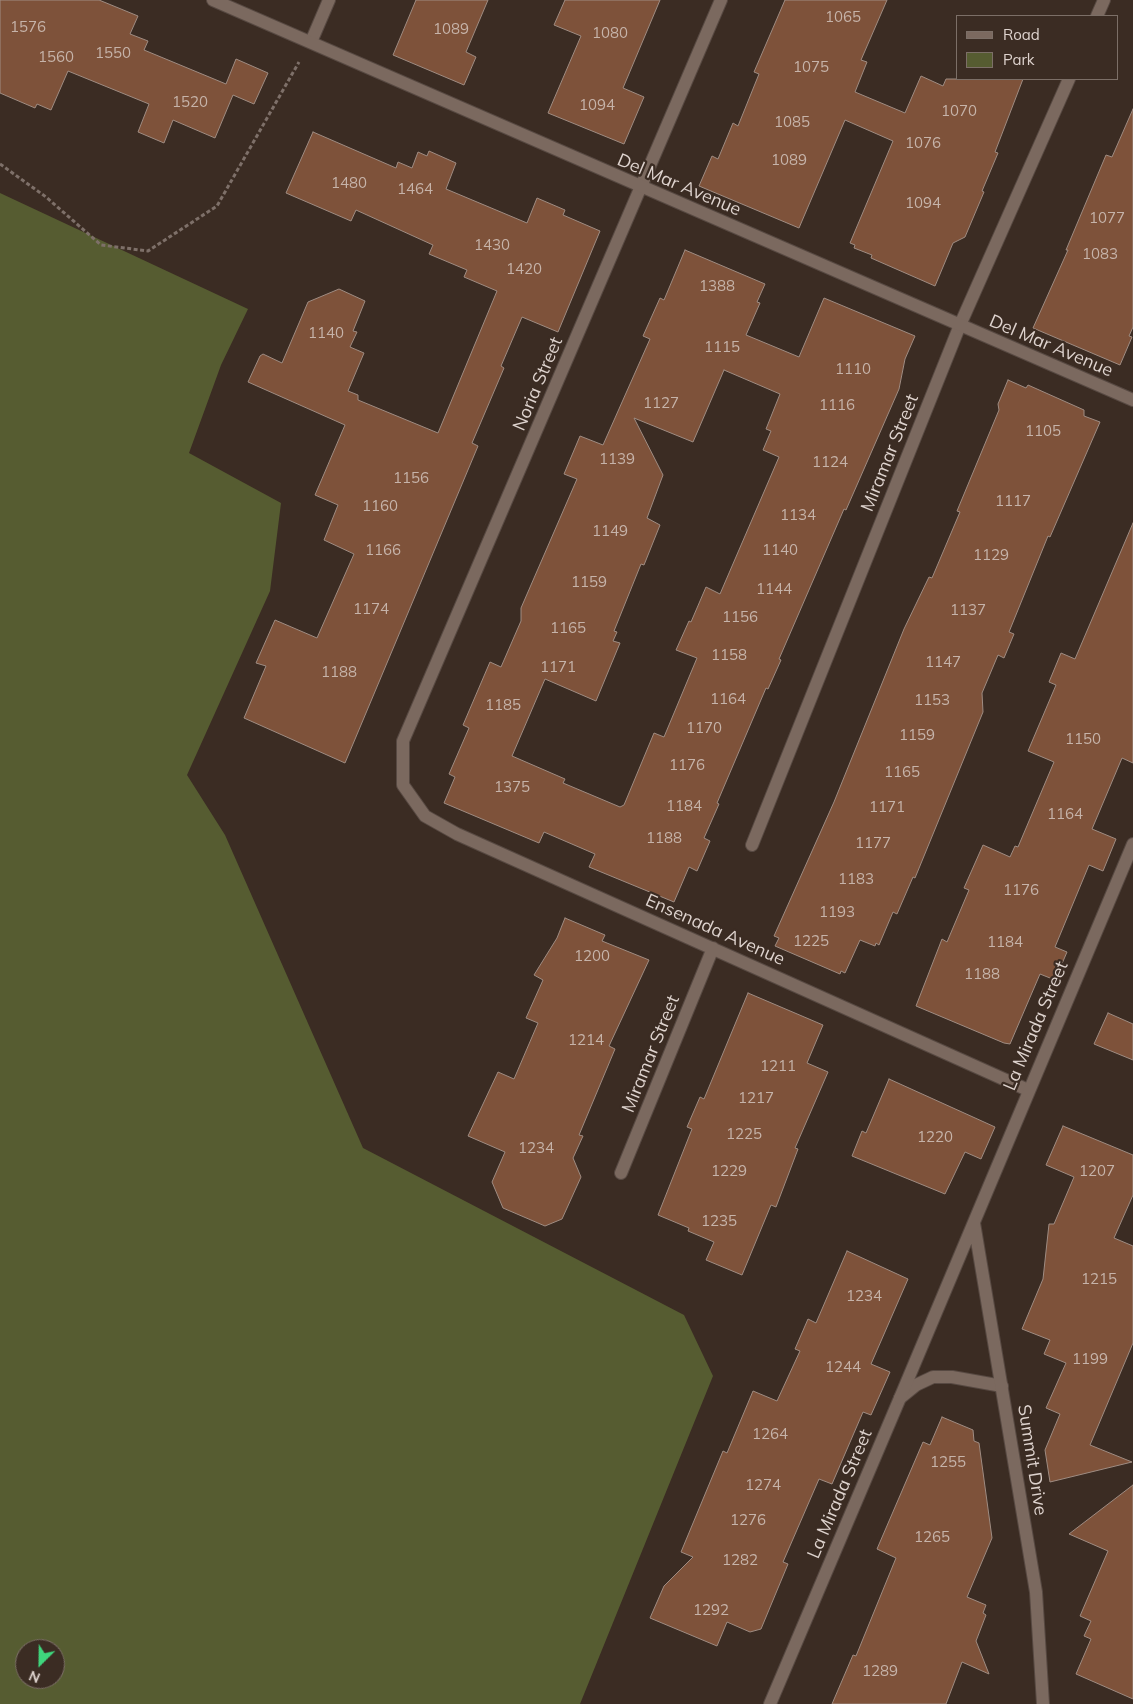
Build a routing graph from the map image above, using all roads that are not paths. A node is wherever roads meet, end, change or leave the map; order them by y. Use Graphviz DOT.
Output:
graph roads {
  1 [pos="213,0"];
  2 [pos="329,0"];
  3 [pos="722,0"];
  4 [pos="1104,0"];
  5 [pos="1097,15"];
  6 [pos="311,42"];
  7 [pos="1069,80"];
  8 [pos="642,188"];
  9 [pos="960,325"];
  10 [pos="1133,400"];
  11 [pos="403,785"];
  12 [pos="1133,844"];
  13 [pos="752,845"];
  14 [pos="713,948"];
  15 [pos="1028,1090"];
  16 [pos="621,1173"];
  17 [pos="974,1223"];
  18 [pos="1002,1386"];
  19 [pos="900,1398"];
  20 [pos="770,1704"];
  21 [pos="1044,1704"];
  1 -- 6 [label="street, Del Mar Avenue"];
  2 -- 6 [label="street"];
  3 -- 8 [label="street, Noria Street"];
  4 -- 5 [label="street"];
  6 -- 8 [label="street, Del Mar Avenue"];
  7 -- 9 [label="street, Miramar Street"];
  8 -- 9 [label="street, Del Mar Avenue"];
  8 -- 11 [label="street, Noria Street"];
  9 -- 10 [label="street, Del Mar Avenue"];
  9 -- 13 [label="street, Miramar Street"];
  11 -- 14 [label="street, Ensenada Avenue"];
  12 -- 15 [label="street, La Mirada Street"];
  14 -- 15 [label="street, Ensenada Avenue"];
  14 -- 16 [label="street, Miramar Street"];
  15 -- 17 [label="street, La Mirada Street"];
  17 -- 18 [label="street, Summit Drive"];
  17 -- 19 [label="street, La Mirada Street"];
  18 -- 19 [label="street"];
  18 -- 21 [label="street, Summit Drive"];
  19 -- 20 [label="street, La Mirada Street"];
}
